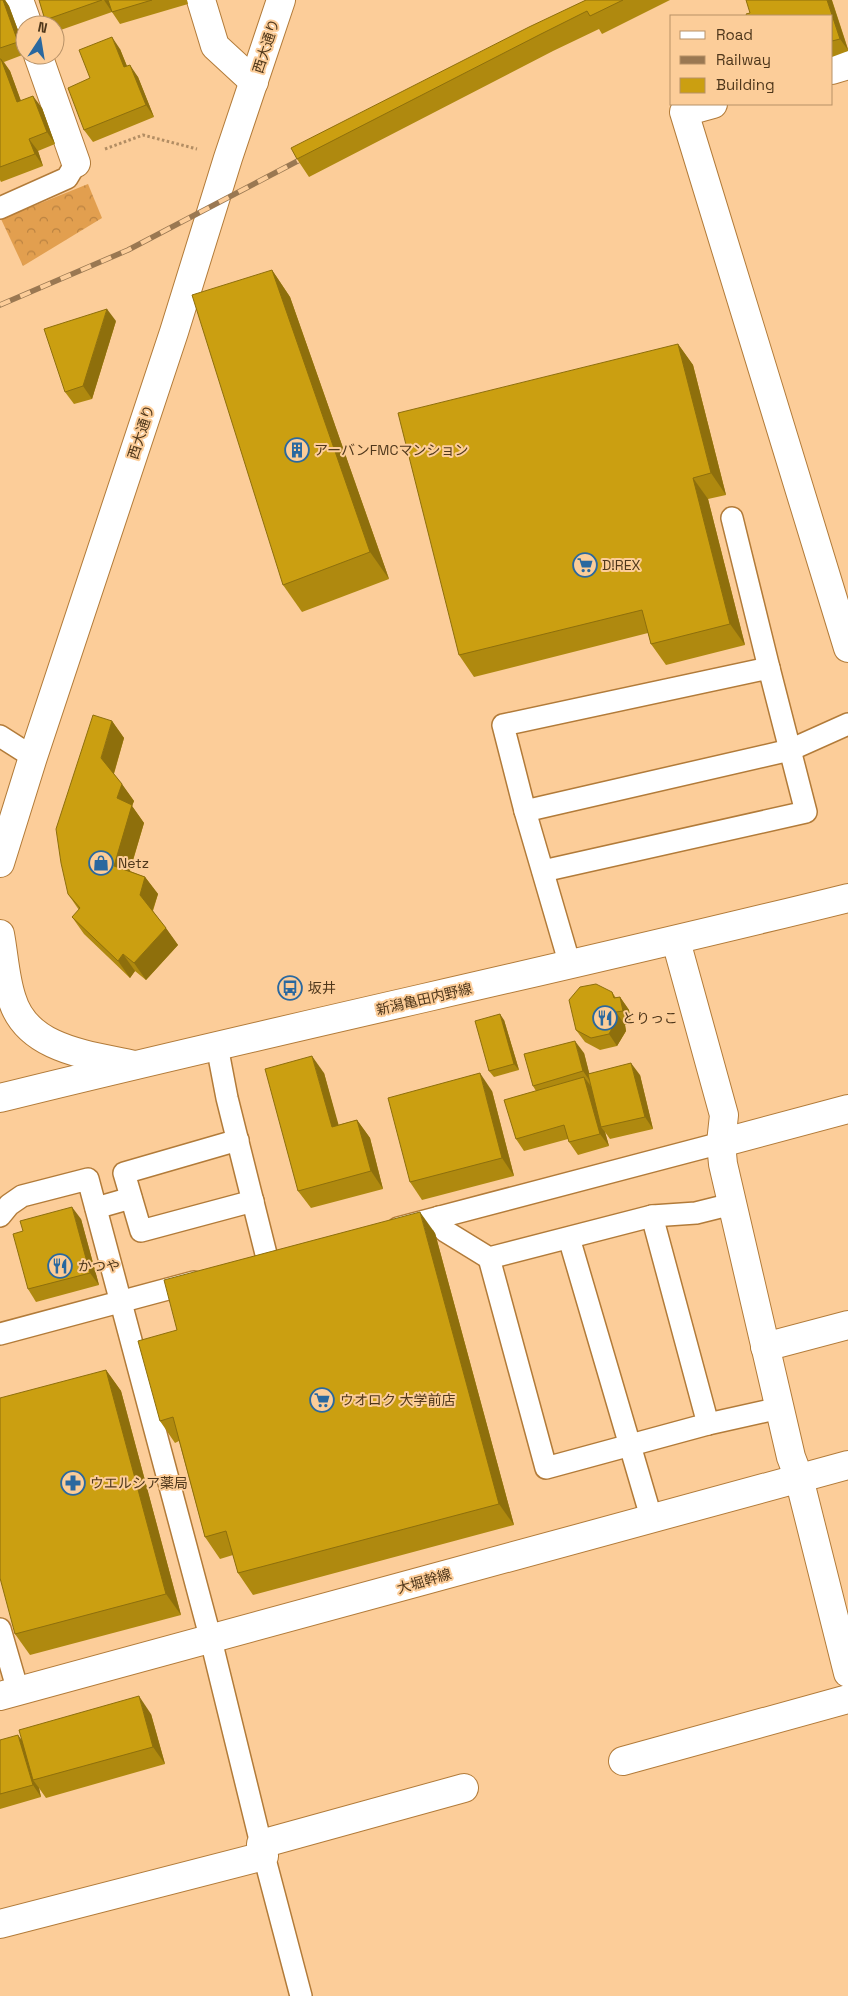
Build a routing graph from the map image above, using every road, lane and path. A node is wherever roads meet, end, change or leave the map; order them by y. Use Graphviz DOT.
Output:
graph roads {
  1 [pos="20,0"];
  2 [pos="201,0"];
  3 [pos="281,0"];
  4 [pos="25,15"];
  5 [pos="41,65"];
  6 [pos="848,65"];
  7 [pos="833,70"];
  8 [pos="254,82"];
  9 [pos="709,105"];
  10 [pos="185,146"];
  11 [pos="76,164"];
  12 [pos="0,208"];
  13 [pos="732,518"];
  14 [pos="848,648"];
  15 [pos="770,668"];
  16 [pos="848,724"];
  17 [pos="0,736"];
  18 [pos="790,750"];
  19 [pos="33,757"];
  20 [pos="525,811"];
  21 [pos="7,812"];
  22 [pos="0,863"];
  23 [pos="543,871"];
  24 [pos="848,898"];
  25 [pos="0,934"];
  26 [pos="676,941"];
  27 [pos="570,965"];
  28 [pos="217,1046"];
  29 [pos="134,1065"];
  30 [pos="0,1098"];
  31 [pos="848,1108"];
  32 [pos="238,1140"];
  33 [pos="721,1143"];
  34 [pos="131,1198"];
  35 [pos="254,1201"];
  36 [pos="732,1204"];
  37 [pos="96,1208"];
  38 [pos="0,1216"];
  39 [pos="652,1216"];
  40 [pos="439,1217"];
  41 [pos="382,1232"];
  42 [pos="569,1238"];
  43 [pos="489,1258"];
  44 [pos="269,1262"];
  45 [pos="213,1276"];
  46 [pos="121,1301"];
  47 [pos="848,1325"];
  48 [pos="0,1334"];
  49 [pos="765,1347"];
  50 [pos="780,1408"];
  51 [pos="708,1424"];
  52 [pos="629,1445"];
  53 [pos="848,1465"];
  54 [pos="799,1478"];
  55 [pos="651,1517"];
  56 [pos="0,1629"];
  57 [pos="212,1640"];
  58 [pos="848,1673"];
  59 [pos="9,1693"];
  60 [pos="848,1699"];
  61 [pos="623,1761"];
  62 [pos="464,1788"];
  63 [pos="263,1850"];
  64 [pos="0,1924"];
  65 [pos="301,1996"];
  1 -- 4 [label="street"];
  2 -- 8 [label="street"];
  3 -- 8 [label="street, 西大通り"];
  5 -- 11 [label="street"];
  6 -- 7 [label="street"];
  8 -- 19 [label="street, 西大通り"];
  9 -- 14 [label="street"];
  10 -- 11 [label="path"];
  11 -- 12 [label="lane"];
  13 -- 15 [label="lane"];
  15 -- 18 [label="lane"];
  15 -- 20 [label="lane"];
  16 -- 18 [label="lane"];
  17 -- 19 [label="lane"];
  18 -- 20 [label="lane"];
  18 -- 23 [label="lane"];
  19 -- 21 [label="street, 西大通り"];
  20 -- 23 [label="lane"];
  21 -- 22 [label="street, 西大通り"];
  23 -- 27 [label="lane"];
  24 -- 26 [label="street, 新潟亀田内野線"];
  25 -- 29 [label="street"];
  26 -- 27 [label="street, 新潟亀田内野線"];
  26 -- 33 [label="street"];
  27 -- 28 [label="street, 新潟亀田内野線"];
  28 -- 29 [label="street, 新潟亀田内野線"];
  28 -- 32 [label="lane"];
  29 -- 30 [label="street, 新潟亀田内野線"];
  31 -- 33 [label="street"];
  32 -- 34 [label="lane"];
  32 -- 35 [label="lane"];
  33 -- 36 [label="street"];
  33 -- 40 [label="lane"];
  34 -- 35 [label="lane"];
  34 -- 37 [label="lane"];
  35 -- 44 [label="lane"];
  36 -- 39 [label="lane"];
  36 -- 49 [label="street"];
  37 -- 38 [label="lane"];
  37 -- 46 [label="lane"];
  39 -- 42 [label="lane"];
  39 -- 51 [label="lane"];
  40 -- 41 [label="lane"];
  40 -- 43 [label="lane"];
  42 -- 43 [label="lane"];
  42 -- 52 [label="lane"];
  43 -- 52 [label="lane"];
  45 -- 46 [label="lane"];
  46 -- 48 [label="lane"];
  46 -- 57 [label="lane"];
  47 -- 49 [label="street"];
  49 -- 50 [label="street"];
  50 -- 51 [label="lane"];
  50 -- 54 [label="street"];
  51 -- 52 [label="lane"];
  52 -- 55 [label="lane"];
  53 -- 54 [label="street, 大堀幹線"];
  54 -- 55 [label="street, 大堀幹線"];
  54 -- 58 [label="street"];
  55 -- 57 [label="street, 大堀幹線"];
  56 -- 59 [label="lane"];
  57 -- 59 [label="street, 大堀幹線"];
  57 -- 63 [label="lane"];
  60 -- 61 [label="street"];
  62 -- 63 [label="street"];
  63 -- 64 [label="street"];
  63 -- 65 [label="lane"];
}
